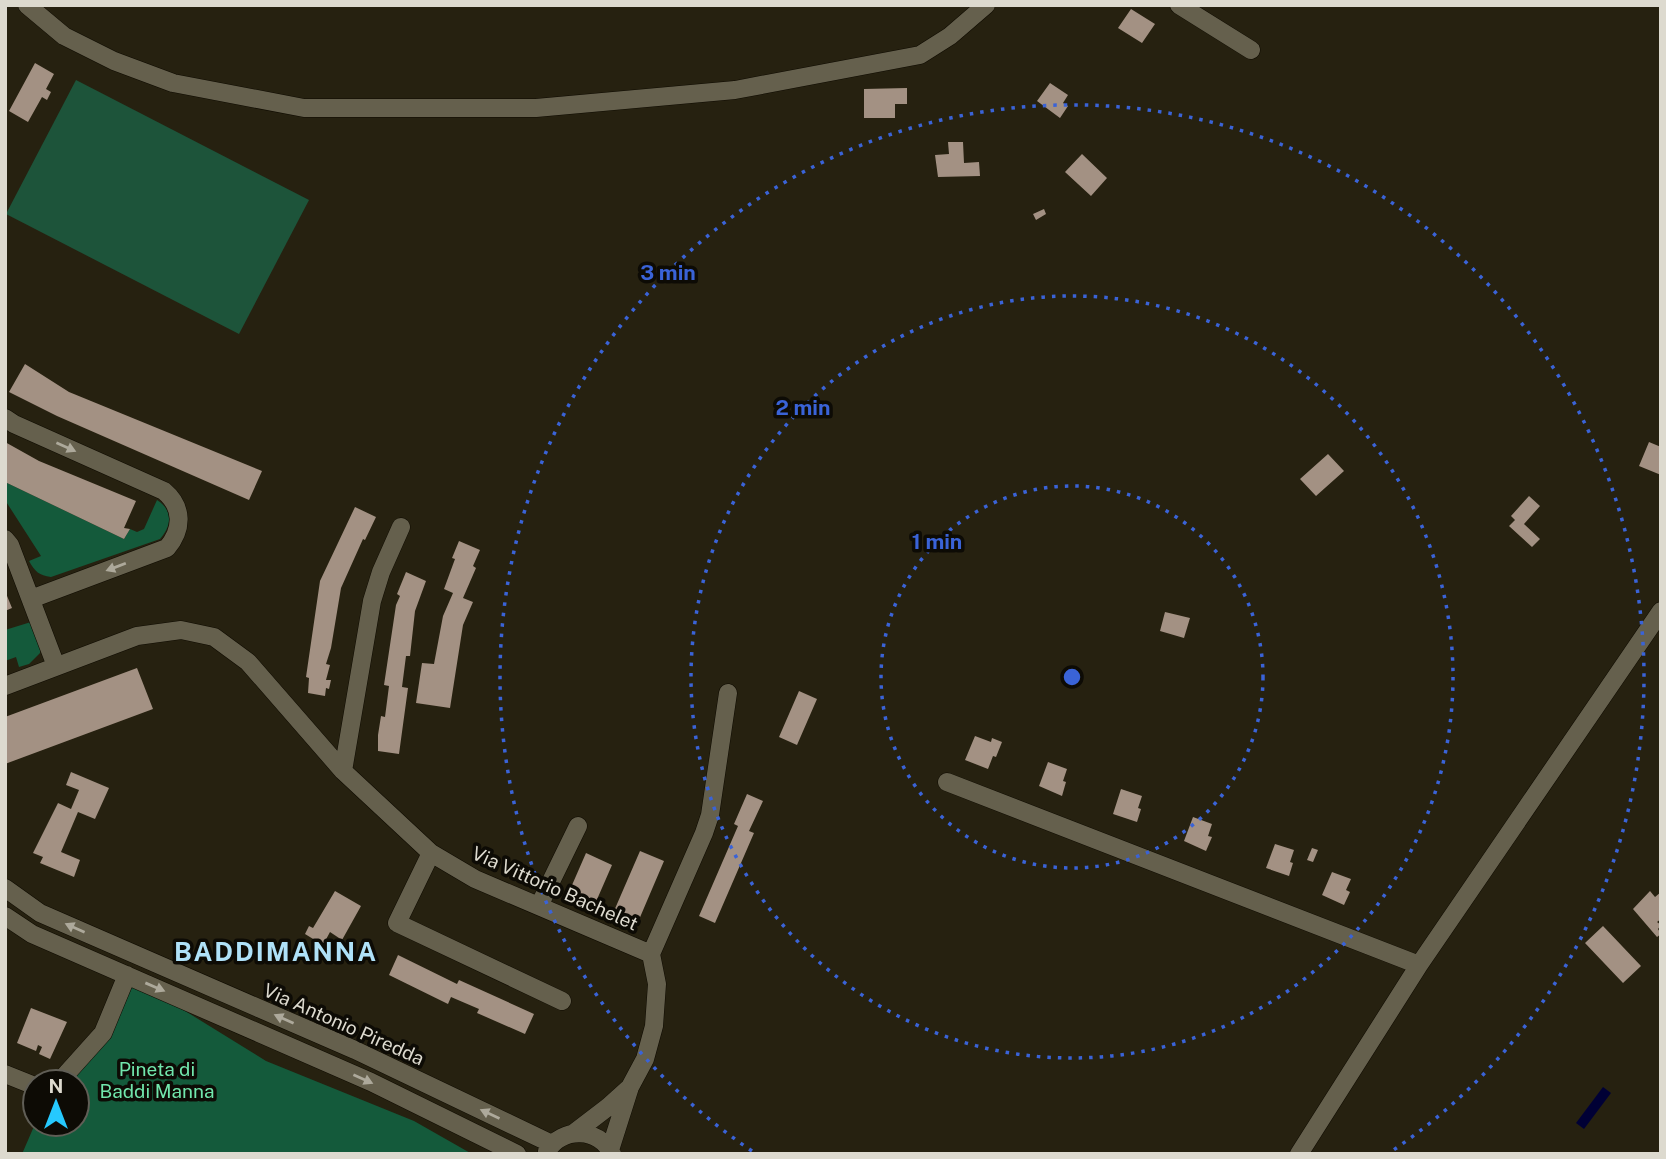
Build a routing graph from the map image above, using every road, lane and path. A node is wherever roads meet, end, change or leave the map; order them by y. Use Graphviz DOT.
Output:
graph roads {
  1 [pos="27,5"];
  2 [pos="986,5"];
  3 [pos="1179,5"];
  4 [pos="1251,50"];
  5 [pos="5,418"];
  6 [pos="401,527"];
  7 [pos="5,539"];
  8 [pos="31,599"];
  9 [pos="1661,611"];
  10 [pos="56,666"];
  11 [pos="5,686"];
  12 [pos="728,693"];
  13 [pos="343,771"];
  14 [pos="947,782"];
  15 [pos="578,826"];
  16 [pos="431,853"];
  17 [pos="5,888"];
  18 [pos="539,906"];
  19 [pos="5,916"];
  20 [pos="651,954"];
  21 [pos="1419,965"];
  22 [pos="127,975"];
  23 [pos="562,1001"];
  24 [pos="72,1068"];
  25 [pos="630,1087"];
  26 [pos="574,1133"];
  27 [pos="548,1149"];
  28 [pos="611,1152"];
  29 [pos="517,1154"];
  30 [pos="1299,1154"];
  1 -- 2 [label="street"];
  3 -- 4 [label="street"];
  5 -- 8 [label="street, one-way"];
  6 -- 13 [label="street"];
  7 -- 8 [label="street"];
  8 -- 10 [label="street"];
  9 -- 21 [label="street"];
  10 -- 11 [label="street, Via Vittorio Bachelet"];
  10 -- 13 [label="street, Via Vittorio Bachelet"];
  12 -- 20 [label="street"];
  13 -- 16 [label="street, Via Vittorio Bachelet"];
  14 -- 21 [label="street"];
  15 -- 18 [label="street"];
  16 -- 18 [label="street, Via Vittorio Bachelet"];
  16 -- 23 [label="street"];
  27 -- 17 [label="street, Via Antonio Piredda, one-way"];
  18 -- 20 [label="street, Via Vittorio Bachelet"];
  19 -- 22 [label="street"];
  20 -- 25 [label="street, Via Vittorio Bachelet"];
  21 -- 30 [label="street"];
  22 -- 24 [label="street"];
  22 -- 29 [label="street, one-way"];
  25 -- 26 [label="street, Via Vittorio Bachelet"];
  25 -- 28 [label="street, Via Vittorio Bachelet"];
  26 -- 27 [label="street, Via Vittorio Bachelet"];
  26 -- 28 [label="street"];
}
